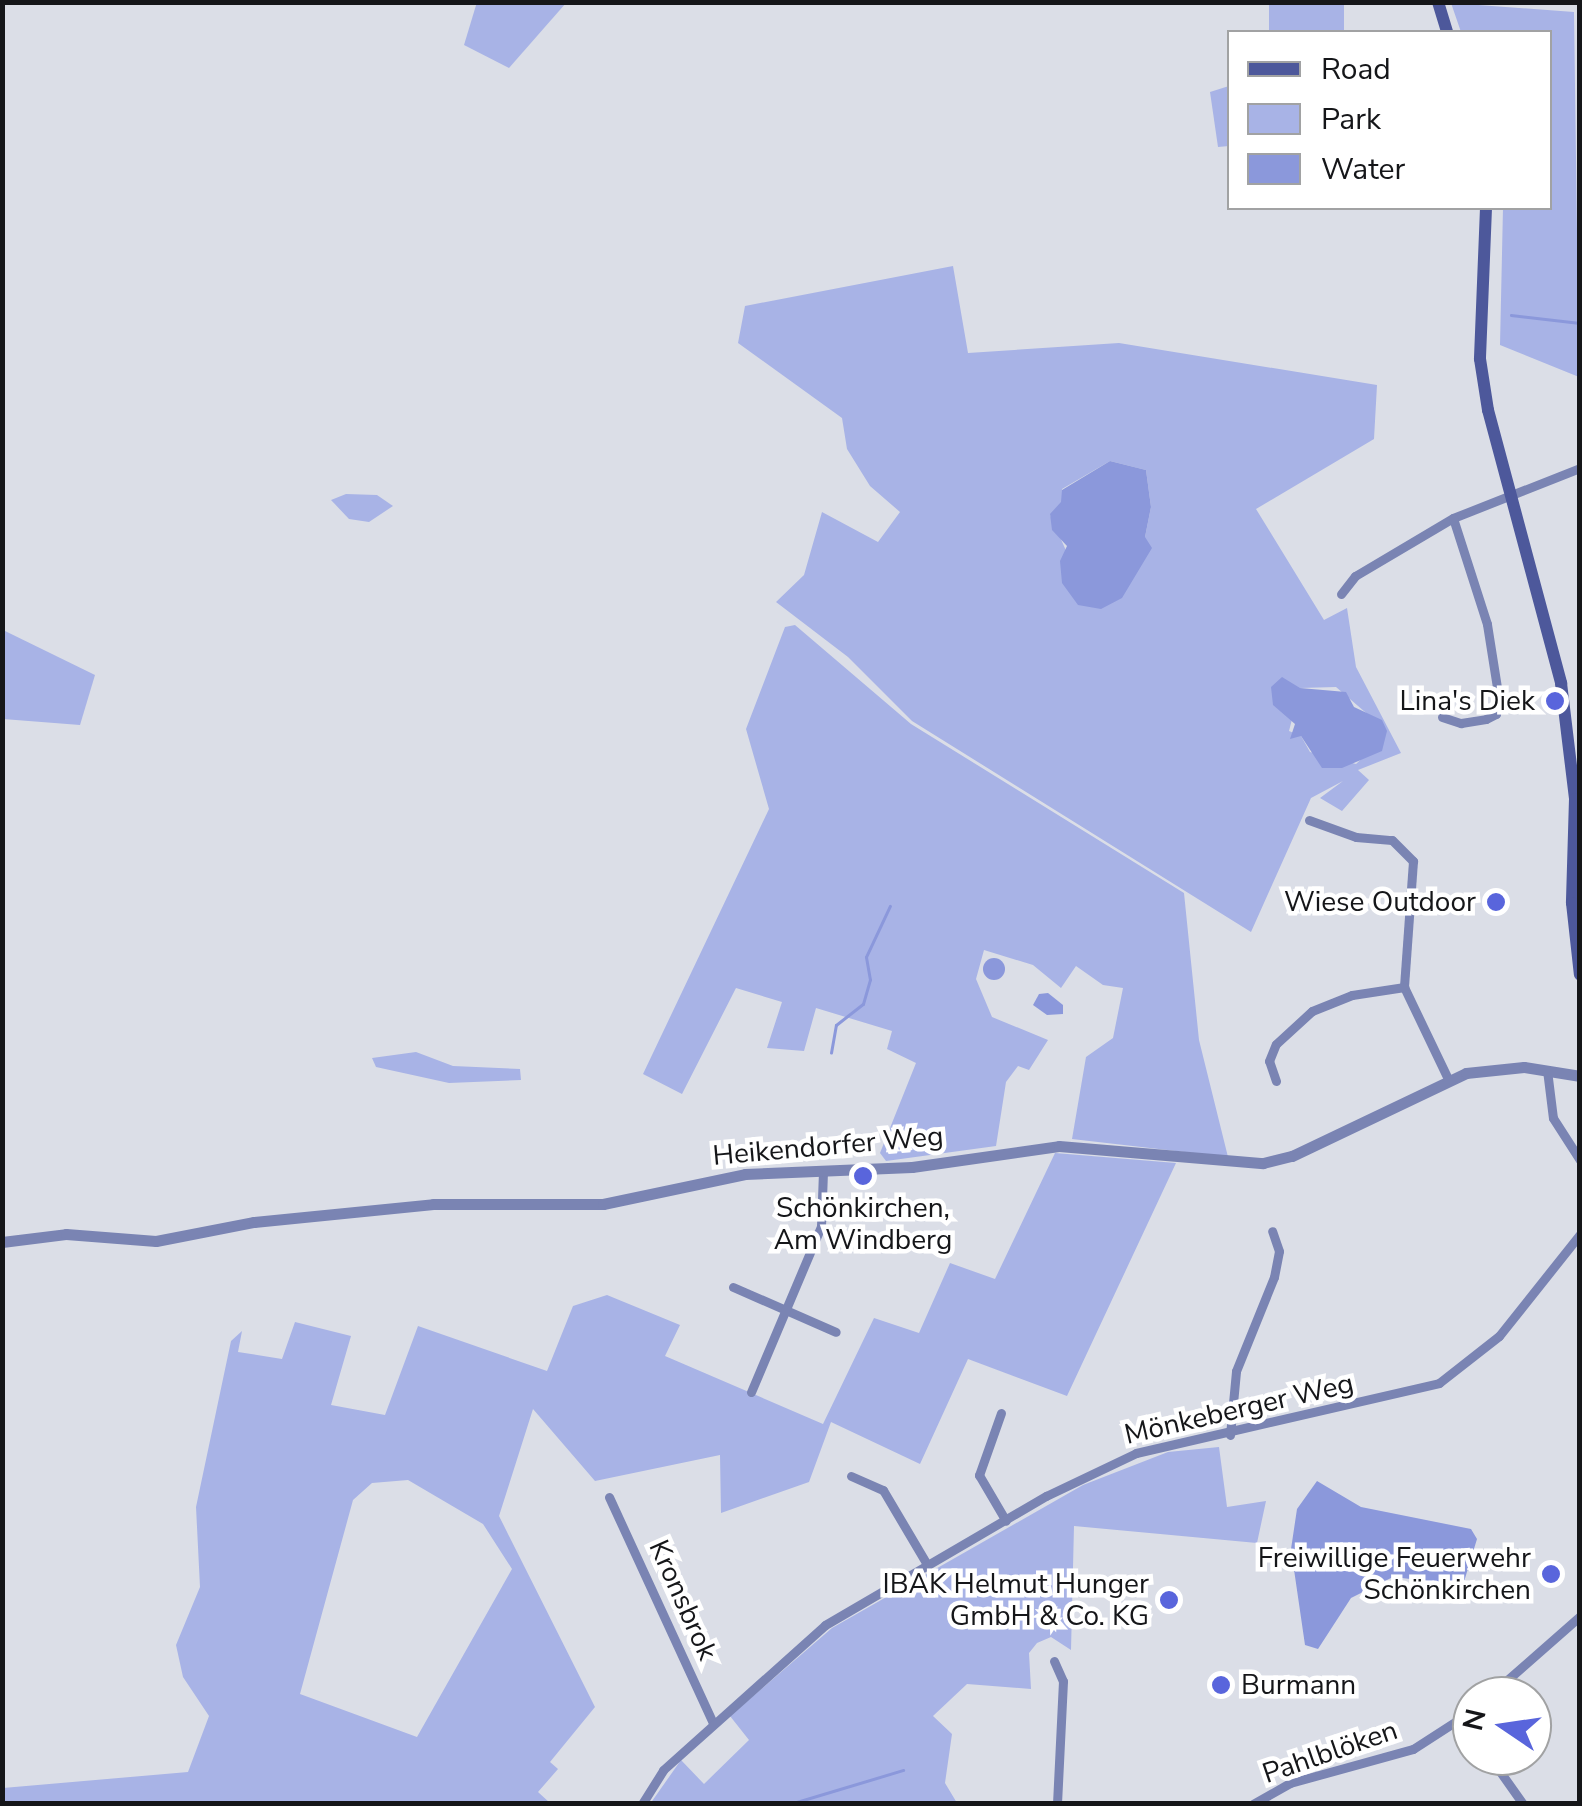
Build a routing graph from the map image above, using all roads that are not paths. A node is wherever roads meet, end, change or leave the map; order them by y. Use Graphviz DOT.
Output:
graph roads {
  1 [pos="1438,2"];
  2 [pos="1446,30"];
  3 [pos="1486,210"];
  4 [pos="1580,468"];
  5 [pos="1510,494"];
  6 [pos="1454,518"];
  7 [pos="1341,594"];
  8 [pos="1442,717"];
  9 [pos="1309,820"];
  10 [pos="1580,975"];
  11 [pos="1404,987"];
  12 [pos="1547,1070"];
  13 [pos="1580,1076"];
  14 [pos="1448,1079"];
  15 [pos="1276,1081"];
  16 [pos="1580,1160"];
  17 [pos="823,1171"];
  18 [pos="1272,1231"];
  19 [pos="1580,1234"];
  20 [pos="2,1242"];
  21 [pos="732,1287"];
  22 [pos="786,1311"];
  23 [pos="836,1332"];
  24 [pos="750,1392"];
  25 [pos="1001,1412"];
  26 [pos="1230,1435"];
  27 [pos="851,1476"];
  28 [pos="609,1497"];
  29 [pos="1006,1521"];
  30 [pos="928,1566"];
  31 [pos="1580,1616"];
  32 [pos="1054,1661"];
  33 [pos="1512,1676"];
  34 [pos="713,1723"];
  35 [pos="1452,1726"];
  36 [pos="1503,1776"];
  37 [pos="642,1804"];
  38 [pos="1057,1804"];
  39 [pos="1253,1804"];
  40 [pos="1523,1804"];
  1 -- 2 [label="main road"];
  3 -- 5 [label="main road"];
  4 -- 5 [label="street"];
  5 -- 6 [label="street"];
  5 -- 10 [label="main road"];
  6 -- 7 [label="street"];
  6 -- 8 [label="street"];
  9 -- 11 [label="street"];
  11 -- 14 [label="street"];
  11 -- 15 [label="street"];
  12 -- 13 [label="street, Heikendorfer Weg"];
  12 -- 14 [label="street, Heikendorfer Weg"];
  12 -- 16 [label="street"];
  14 -- 17 [label="street, Heikendorfer Weg"];
  17 -- 20 [label="street, Heikendorfer Weg"];
  17 -- 22 [label="street"];
  18 -- 26 [label="street"];
  19 -- 26 [label="street, Mönkeberger Weg"];
  21 -- 22 [label="street"];
  22 -- 23 [label="street"];
  22 -- 24 [label="street"];
  25 -- 29 [label="street"];
  26 -- 29 [label="street, Mönkeberger Weg"];
  27 -- 30 [label="street"];
  28 -- 34 [label="street, Kronsbrok"];
  29 -- 30 [label="street, Mönkeberger Weg"];
  30 -- 34 [label="street, Mönkeberger Weg"];
  31 -- 33 [label="street"];
  32 -- 38 [label="street"];
  34 -- 37 [label="street, Mönkeberger Weg"];
  35 -- 39 [label="street, Pahlblöken"];
  36 -- 40 [label="street"];
}
